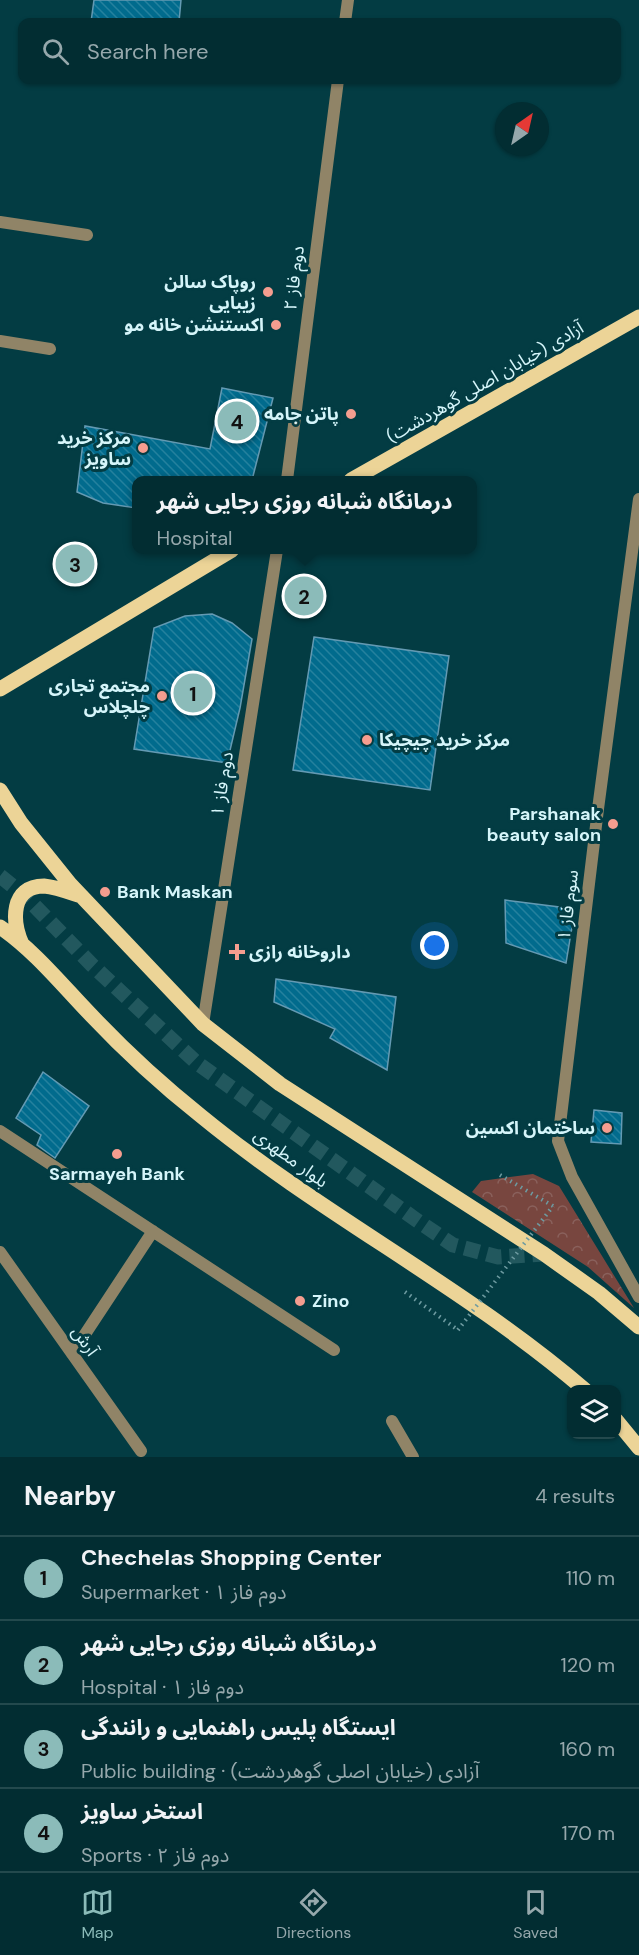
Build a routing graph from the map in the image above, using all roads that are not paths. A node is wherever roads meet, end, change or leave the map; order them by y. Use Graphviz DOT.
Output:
graph roads {
  1 [pos="348,0"];
  2 [pos="346,18"];
  3 [pos="337,84"];
  4 [pos="0,222"];
  5 [pos="87,235"];
  6 [pos="639,317"];
  7 [pos="0,341"];
  8 [pos="50,349"];
  9 [pos="288,476"];
  10 [pos="358,476"];
  11 [pos="639,499"];
  12 [pos="224,554"];
  13 [pos="276,554"];
  14 [pos="0,689"];
  15 [pos="0,790"];
  16 [pos="81,896"];
  17 [pos="3,928"];
  18 [pos="22,944"];
  19 [pos="203,1024"];
  20 [pos="0,1131"];
  21 [pos="153,1231"];
  22 [pos="0,1252"];
  23 [pos="639,1297"];
  24 [pos="639,1327"];
  25 [pos="334,1350"];
  26 [pos="72,1354"];
  27 [pos="580,1385"];
  28 [pos="392,1421"];
  29 [pos="621,1426"];
  30 [pos="639,1448"];
  31 [pos="141,1451"];
  32 [pos="413,1457"];
  1 -- 2 [label="street"];
  3 -- 9 [label="street, دوم فاز ۲"];
  4 -- 5 [label="street"];
  6 -- 10 [label="main road, آزادی (خیابان اصلی گوهردشت)"];
  7 -- 8 [label="street"];
  11 -- 23 [label="street, سوم فاز ۱"];
  12 -- 14 [label="main road"];
  13 -- 19 [label="street, دوم فاز ۱"];
  15 -- 16 [label="main road"];
  16 -- 18 [label="main road"];
  16 -- 19 [label="main road"];
  17 -- 18 [label="main road, بلوار مطهری"];
  18 -- 27 [label="main road, بلوار مطهری"];
  19 -- 24 [label="main road"];
  20 -- 21 [label="street"];
  21 -- 25 [label="street"];
  21 -- 26 [label="street"];
  22 -- 26 [label="street, آرش"];
  26 -- 31 [label="street, آرش"];
  28 -- 32 [label="street"];
  29 -- 30 [label="main road"];
}
